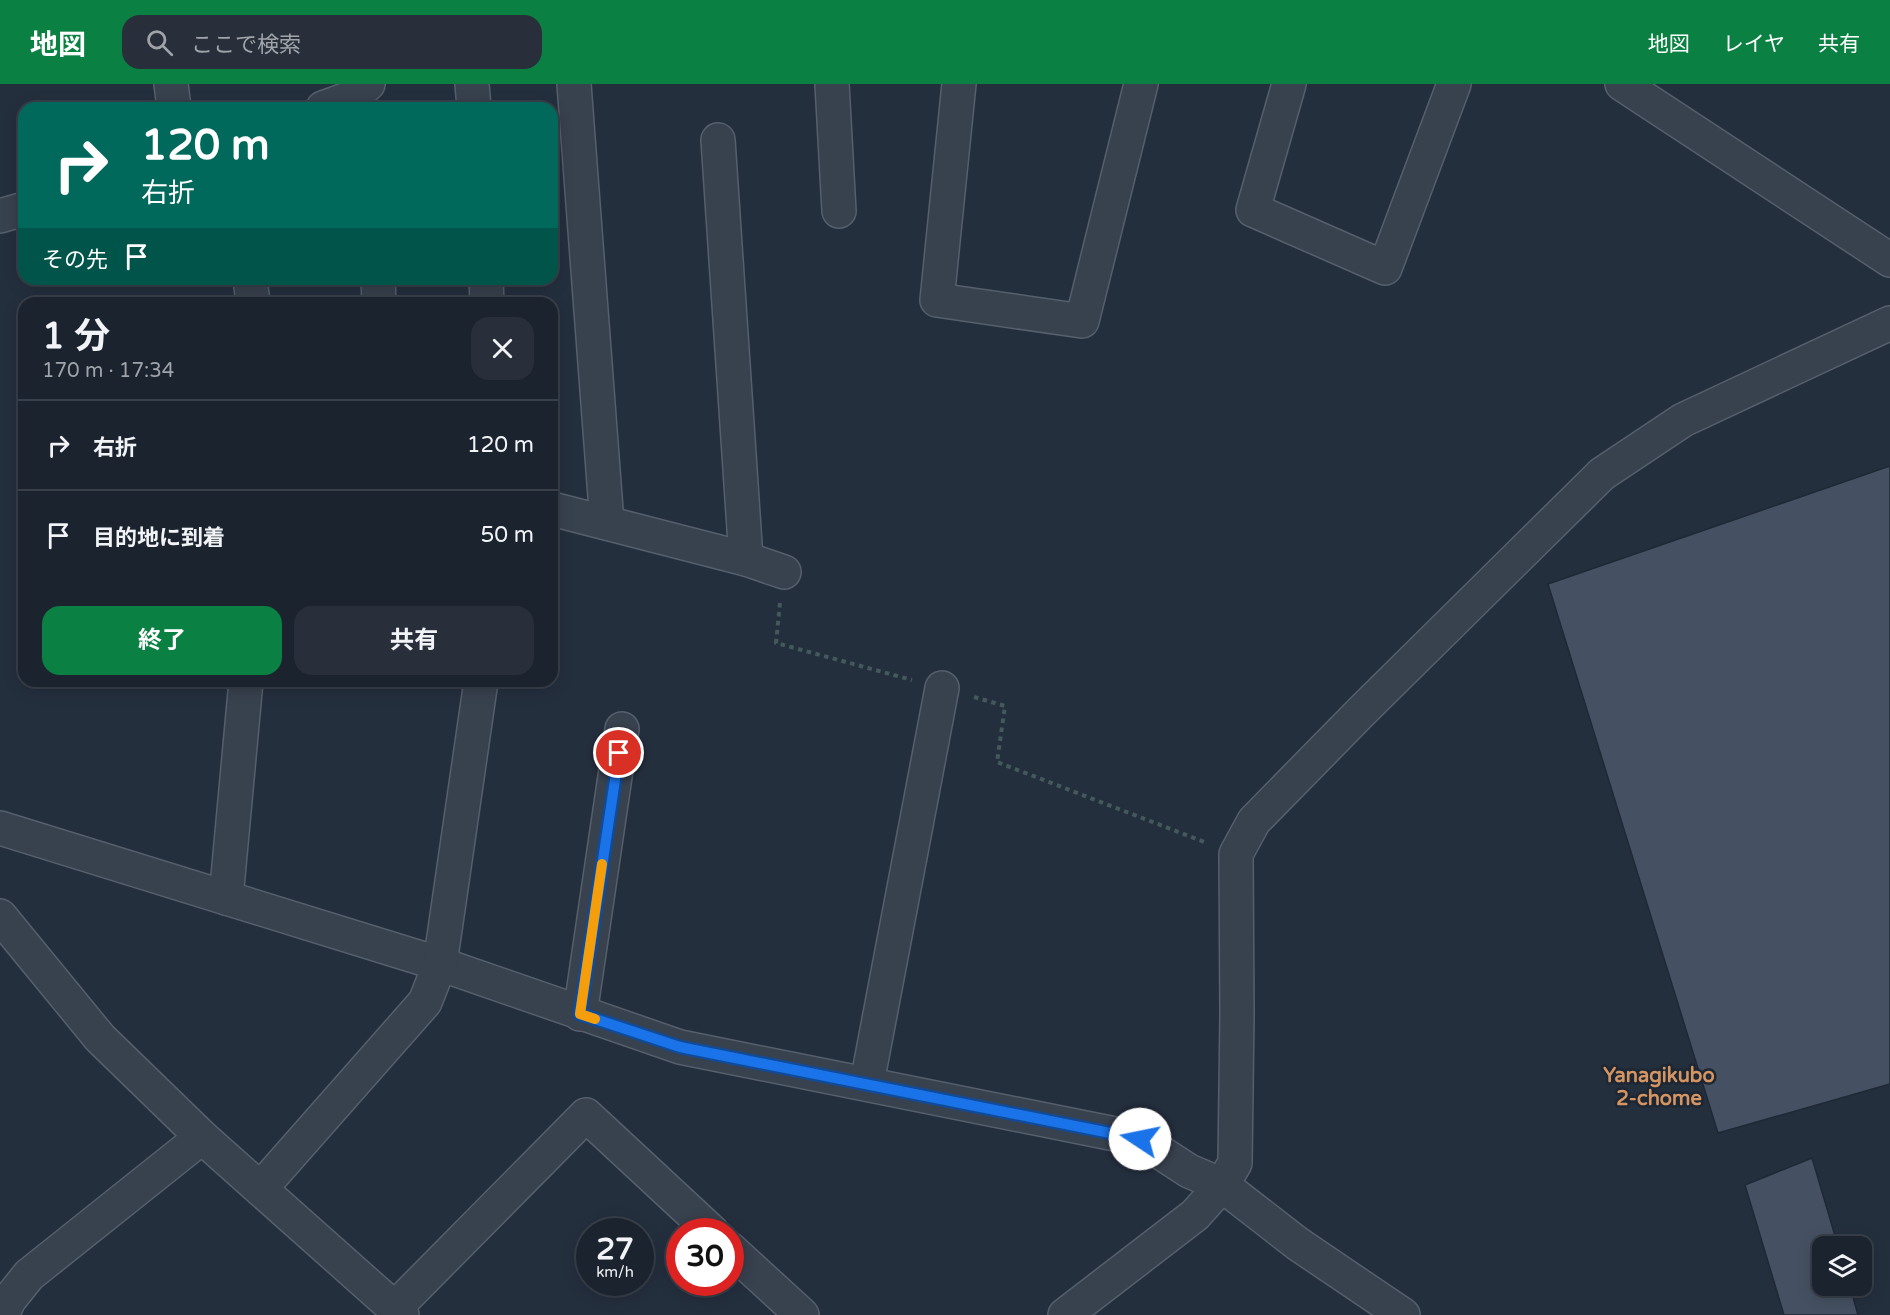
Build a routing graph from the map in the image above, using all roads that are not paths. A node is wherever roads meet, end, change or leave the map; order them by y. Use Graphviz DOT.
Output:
graph roads {
  1 [pos="171,84"];
  2 [pos="472,84"];
  3 [pos="574,84"];
  4 [pos="832,84"];
  5 [pos="959,84"];
  6 [pos="1141,84"];
  7 [pos="1289,84"];
  8 [pos="1454,84"];
  9 [pos="1622,84"];
  10 [pos="365,91"];
  11 [pos="173,102"];
  12 [pos="339,102"];
  13 [pos="474,102"];
  14 [pos="718,140"];
  15 [pos="18,210"];
  16 [pos="839,211"];
  17 [pos="0,216"];
  18 [pos="1890,260"];
  19 [pos="1890,322"];
  20 [pos="558,511"];
  21 [pos="607,523"];
  22 [pos="746,559"];
  23 [pos="784,572"];
  24 [pos="245,687"];
  25 [pos="480,687"];
  26 [pos="942,688"];
  27 [pos="622,729"];
  28 [pos="0,828"];
  29 [pos="226,898"];
  30 [pos="0,916"];
  31 [pos="440,964"];
  32 [pos="580,1014"];
  33 [pos="867,1083"];
  34 [pos="202,1137"];
  35 [pos="1222,1185"];
  36 [pos="261,1188"];
  37 [pos="697,1218"];
  38 [pos="744,1262"];
  39 [pos="399,1312"];
  40 [pos="3,1315"];
  41 [pos="802,1315"];
  42 [pos="1065,1315"];
  43 [pos="1403,1315"];
  1 -- 11 [label="street"];
  2 -- 13 [label="street"];
  3 -- 21 [label="street"];
  4 -- 16 [label="street"];
  5 -- 6 [label="street"];
  7 -- 8 [label="street"];
  9 -- 18 [label="street"];
  10 -- 12 [label="street"];
  14 -- 22 [label="street"];
  15 -- 17 [label="street"];
  19 -- 35 [label="street"];
  20 -- 21 [label="street"];
  21 -- 22 [label="street"];
  22 -- 23 [label="street"];
  24 -- 29 [label="street"];
  25 -- 31 [label="street"];
  26 -- 33 [label="street"];
  27 -- 32 [label="street"];
  28 -- 29 [label="street"];
  29 -- 31 [label="street"];
  30 -- 34 [label="street"];
  31 -- 32 [label="street"];
  31 -- 36 [label="street"];
  32 -- 33 [label="street"];
  33 -- 35 [label="street"];
  34 -- 36 [label="street"];
  34 -- 40 [label="street"];
  35 -- 42 [label="street"];
  35 -- 43 [label="street"];
  36 -- 39 [label="street"];
  37 -- 39 [label="street"];
  38 -- 41 [label="street"];
}
